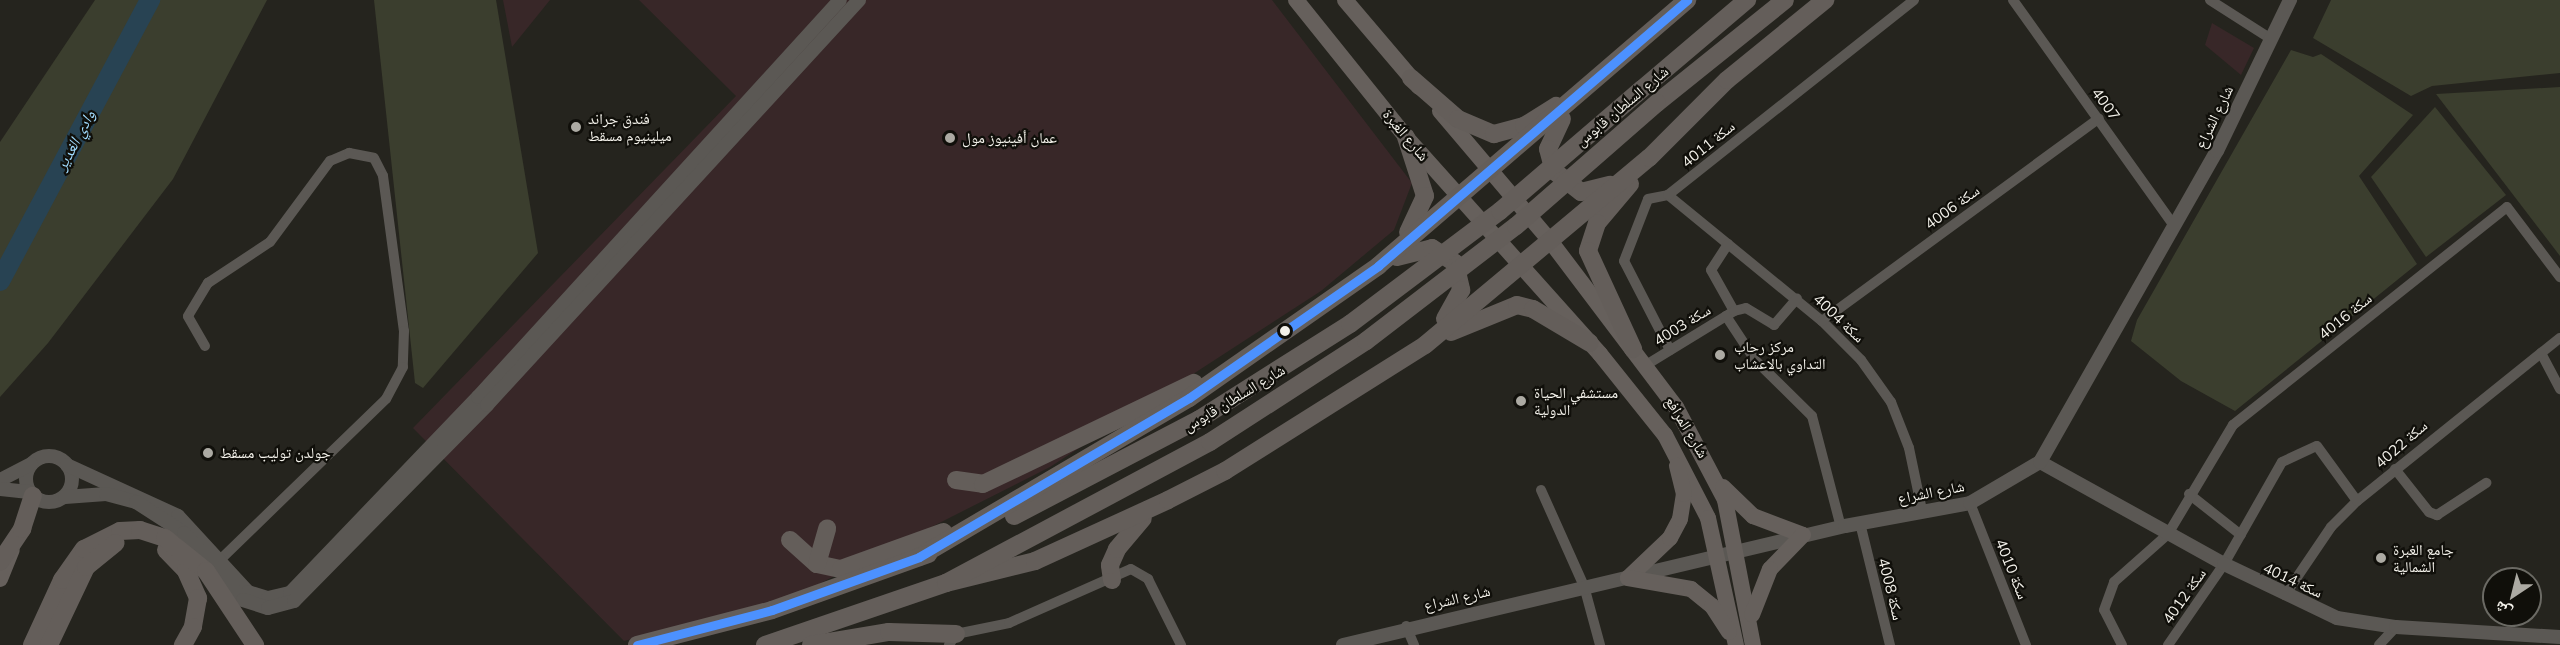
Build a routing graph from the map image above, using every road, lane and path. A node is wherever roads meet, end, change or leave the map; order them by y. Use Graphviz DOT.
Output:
graph roads {
  1 [pos="840,0"];
  2 [pos="859,0"];
  3 [pos="1296,0"];
  4 [pos="1345,0"];
  5 [pos="1688,0"];
  6 [pos="1747,0"];
  7 [pos="1785,0"];
  8 [pos="1825,0"];
  9 [pos="1914,0"];
  10 [pos="2013,0"];
  11 [pos="2210,0"];
  12 [pos="2290,0"];
  13 [pos="2271,39"];
  14 [pos="1411,78"];
  15 [pos="1582,94"];
  16 [pos="2099,118"];
  17 [pos="1406,137"];
  18 [pos="1649,158"];
  19 [pos="1492,170"];
  20 [pos="1620,181"];
  21 [pos="1668,195"];
  22 [pos="1460,197"];
  23 [pos="2174,226"];
  24 [pos="1551,242"];
  25 [pos="1728,244"];
  26 [pos="1518,268"];
  27 [pos="1374,269"];
  28 [pos="2560,277"];
  29 [pos="1797,299"];
  30 [pos="1730,313"];
  31 [pos="1822,321"];
  32 [pos="2560,338"];
  33 [pos="1590,343"];
  34 [pos="1425,345"];
  35 [pos="205,346"];
  36 [pos="1633,349"];
  37 [pos="1670,350"];
  38 [pos="2541,353"];
  39 [pos="1236,364"];
  40 [pos="1646,365"];
  41 [pos="2560,389"];
  42 [pos="1665,435"];
  43 [pos="2040,462"];
  44 [pos="31,464"];
  45 [pos="68,465"];
  46 [pos="2395,469"];
  47 [pos="1714,474"];
  48 [pos="0,480"];
  49 [pos="956,480"];
  50 [pos="2486,483"];
  51 [pos="0,489"];
  52 [pos="1541,490"];
  53 [pos="31,494"];
  54 [pos="2189,494"];
  55 [pos="65,497"];
  56 [pos="1168,500"];
  57 [pos="2357,501"];
  58 [pos="1970,503"];
  59 [pos="1007,507"];
  60 [pos="1922,510"];
  61 [pos="1860,523"];
  62 [pos="1843,526"];
  63 [pos="827,528"];
  64 [pos="2168,534"];
  65 [pos="1803,535"];
  66 [pos="2241,535"];
  67 [pos="790,540"];
  68 [pos="1864,540"];
  69 [pos="16,541"];
  70 [pos="1738,551"];
  71 [pos="1719,556"];
  72 [pos="919,557"];
  73 [pos="221,559"];
  74 [pos="0,562"];
  75 [pos="817,564"];
  76 [pos="2224,564"];
  77 [pos="1628,578"];
  78 [pos="0,579"];
  79 [pos="1112,580"];
  80 [pos="945,584"];
  81 [pos="1584,586"];
  82 [pos="2285,595"];
  83 [pos="1406,626"];
  84 [pos="2396,627"];
  85 [pos="1752,638"];
  86 [pos="952,639"];
  87 [pos="43,640"];
  88 [pos="2557,640"];
  89 [pos="1736,644"];
  90 [pos="183,645"];
  91 [pos="255,645"];
  92 [pos="637,645"];
  93 [pos="765,645"];
  94 [pos="811,645"];
  95 [pos="1181,645"];
  96 [pos="1343,645"];
  97 [pos="1414,645"];
  98 [pos="1600,645"];
  99 [pos="1890,645"];
  100 [pos="2026,645"];
  101 [pos="2122,645"];
  102 [pos="2168,645"];
  103 [pos="2379,645"];
  1 -- 73 [label="street"];
  2 -- 55 [label="street"];
  3 -- 17 [label="main road, شارع الغبرة"];
  4 -- 14 [label="main road"];
  5 -- 15 [label="highway"];
  6 -- 72 [label="highway, شارع السلطان قابوس, bridge"];
  7 -- 80 [label="highway, شارع السلطان قابوس, bridge"];
  8 -- 18 [label="highway"];
  9 -- 21 [label="street, سكة 4011"];
  10 -- 16 [label="street, 4007"];
  11 -- 13 [label="street"];
  12 -- 13 [label="street, شارع الشراع"];
  13 -- 23 [label="street, شارع الشراع"];
  14 -- 15 [label="highway"];
  14 -- 19 [label="main road"];
  15 -- 19 [label="highway"];
  15 -- 20 [label="highway"];
  16 -- 23 [label="street, 4007"];
  16 -- 31 [label="street, سكة 4006"];
  17 -- 22 [label="main road, شارع الغبرة"];
  17 -- 27 [label="highway"];
  18 -- 20 [label="highway"];
  18 -- 36 [label="highway"];
  19 -- 22 [label="highway"];
  19 -- 24 [label="main road"];
  20 -- 24 [label="highway"];
  21 -- 25 [label="street, سكة 4004"];
  21 -- 37 [label="street, سكة 4011"];
  22 -- 26 [label="main road, شارع الغبرة"];
  22 -- 27 [label="highway"];
  23 -- 43 [label="street, شارع الشراع"];
  24 -- 26 [label="highway"];
  24 -- 36 [label="main road, شارع المرافع"];
  25 -- 29 [label="street, سكة 4004"];
  25 -- 30 [label="street, سكة 4003"];
  26 -- 33 [label="main road, شارع المرافع"];
  26 -- 34 [label="highway"];
  27 -- 34 [label="highway"];
  27 -- 39 [label="highway"];
  28 -- 54 [label="street, سكة 4016"];
  29 -- 30 [label="street, سكة 4003"];
  29 -- 31 [label="street, سكة 4004"];
  30 -- 37 [label="street, سكة 4003"];
  30 -- 62 [label="street"];
  31 -- 60 [label="street, سكة 4004"];
  32 -- 38 [label="street, سكة 4022"];
  33 -- 34 [label="highway"];
  33 -- 42 [label="main road, شارع المرافع"];
  34 -- 56 [label="highway"];
  35 -- 73 [label="street"];
  36 -- 40 [label="main road, شارع المرافع"];
  37 -- 40 [label="street, سكة 4003"];
  38 -- 41 [label="street"];
  38 -- 46 [label="street, سكة 4022"];
  39 -- 49 [label="highway"];
  39 -- 59 [label="highway"];
  40 -- 47 [label="main road, شارع المرافع"];
  42 -- 71 [label="main road, شارع المرافع"];
  42 -- 77 [label="main road"];
  43 -- 58 [label="street, شارع الشراع"];
  43 -- 64 [label="street, سكة 4014"];
  44 -- 45 [label="street"];
  44 -- 48 [label="street"];
  44 -- 53 [label="street"];
  45 -- 55 [label="street"];
  45 -- 73 [label="street"];
  46 -- 50 [label="street"];
  46 -- 57 [label="street, سكة 4022"];
  47 -- 65 [label="main road"];
  47 -- 70 [label="main road, شارع المرافع"];
  51 -- 53 [label="street"];
  52 -- 81 [label="street"];
  53 -- 55 [label="street"];
  53 -- 69 [label="highway"];
  54 -- 64 [label="street, سكة 4016"];
  54 -- 66 [label="street"];
  56 -- 79 [label="highway"];
  56 -- 80 [label="highway"];
  57 -- 66 [label="street, سكة 4012"];
  57 -- 82 [label="street, سكة 4022"];
  58 -- 60 [label="street, شارع الشراع"];
  58 -- 100 [label="street, سكة 4010"];
  59 -- 72 [label="highway"];
  59 -- 75 [label="highway"];
  60 -- 61 [label="street, شارع الشراع"];
  61 -- 62 [label="street, شارع الشراع"];
  61 -- 68 [label="street, سكة 4008"];
  62 -- 65 [label="street, شارع الشراع"];
  62 -- 68 [label="street, سكة 4008"];
  63 -- 75 [label="highway"];
  64 -- 76 [label="street, سكة 4014"];
  64 -- 101 [label="street"];
  65 -- 70 [label="street, شارع الشراع"];
  65 -- 85 [label="main road"];
  66 -- 76 [label="street, سكة 4012"];
  67 -- 75 [label="highway"];
  68 -- 99 [label="street, سكة 4008"];
  69 -- 74 [label="highway"];
  69 -- 78 [label="main road"];
  70 -- 71 [label="street, شارع الشراع"];
  70 -- 85 [label="main road, شارع المرافع"];
  71 -- 77 [label="street, شارع الشراع"];
  71 -- 89 [label="main road, شارع المرافع"];
  72 -- 92 [label="highway, شارع السلطان قابوس"];
  76 -- 82 [label="street, سكة 4014"];
  76 -- 102 [label="street, سكة 4012"];
  77 -- 81 [label="street, شارع الشراع"];
  77 -- 89 [label="main road"];
  79 -- 86 [label="street"];
  79 -- 95 [label="street"];
  80 -- 93 [label="highway, شارع السلطان قابوس"];
  81 -- 83 [label="street, شارع الشراع"];
  81 -- 98 [label="street"];
  82 -- 84 [label="street, سكة 4014"];
  83 -- 96 [label="street, شارع الشراع"];
  83 -- 97 [label="street"];
  84 -- 88 [label="street, سكة 4014"];
  84 -- 103 [label="street"];
  86 -- 94 [label="highway"];
  87 -- 90 [label="highway"];
  87 -- 91 [label="highway"];
}
